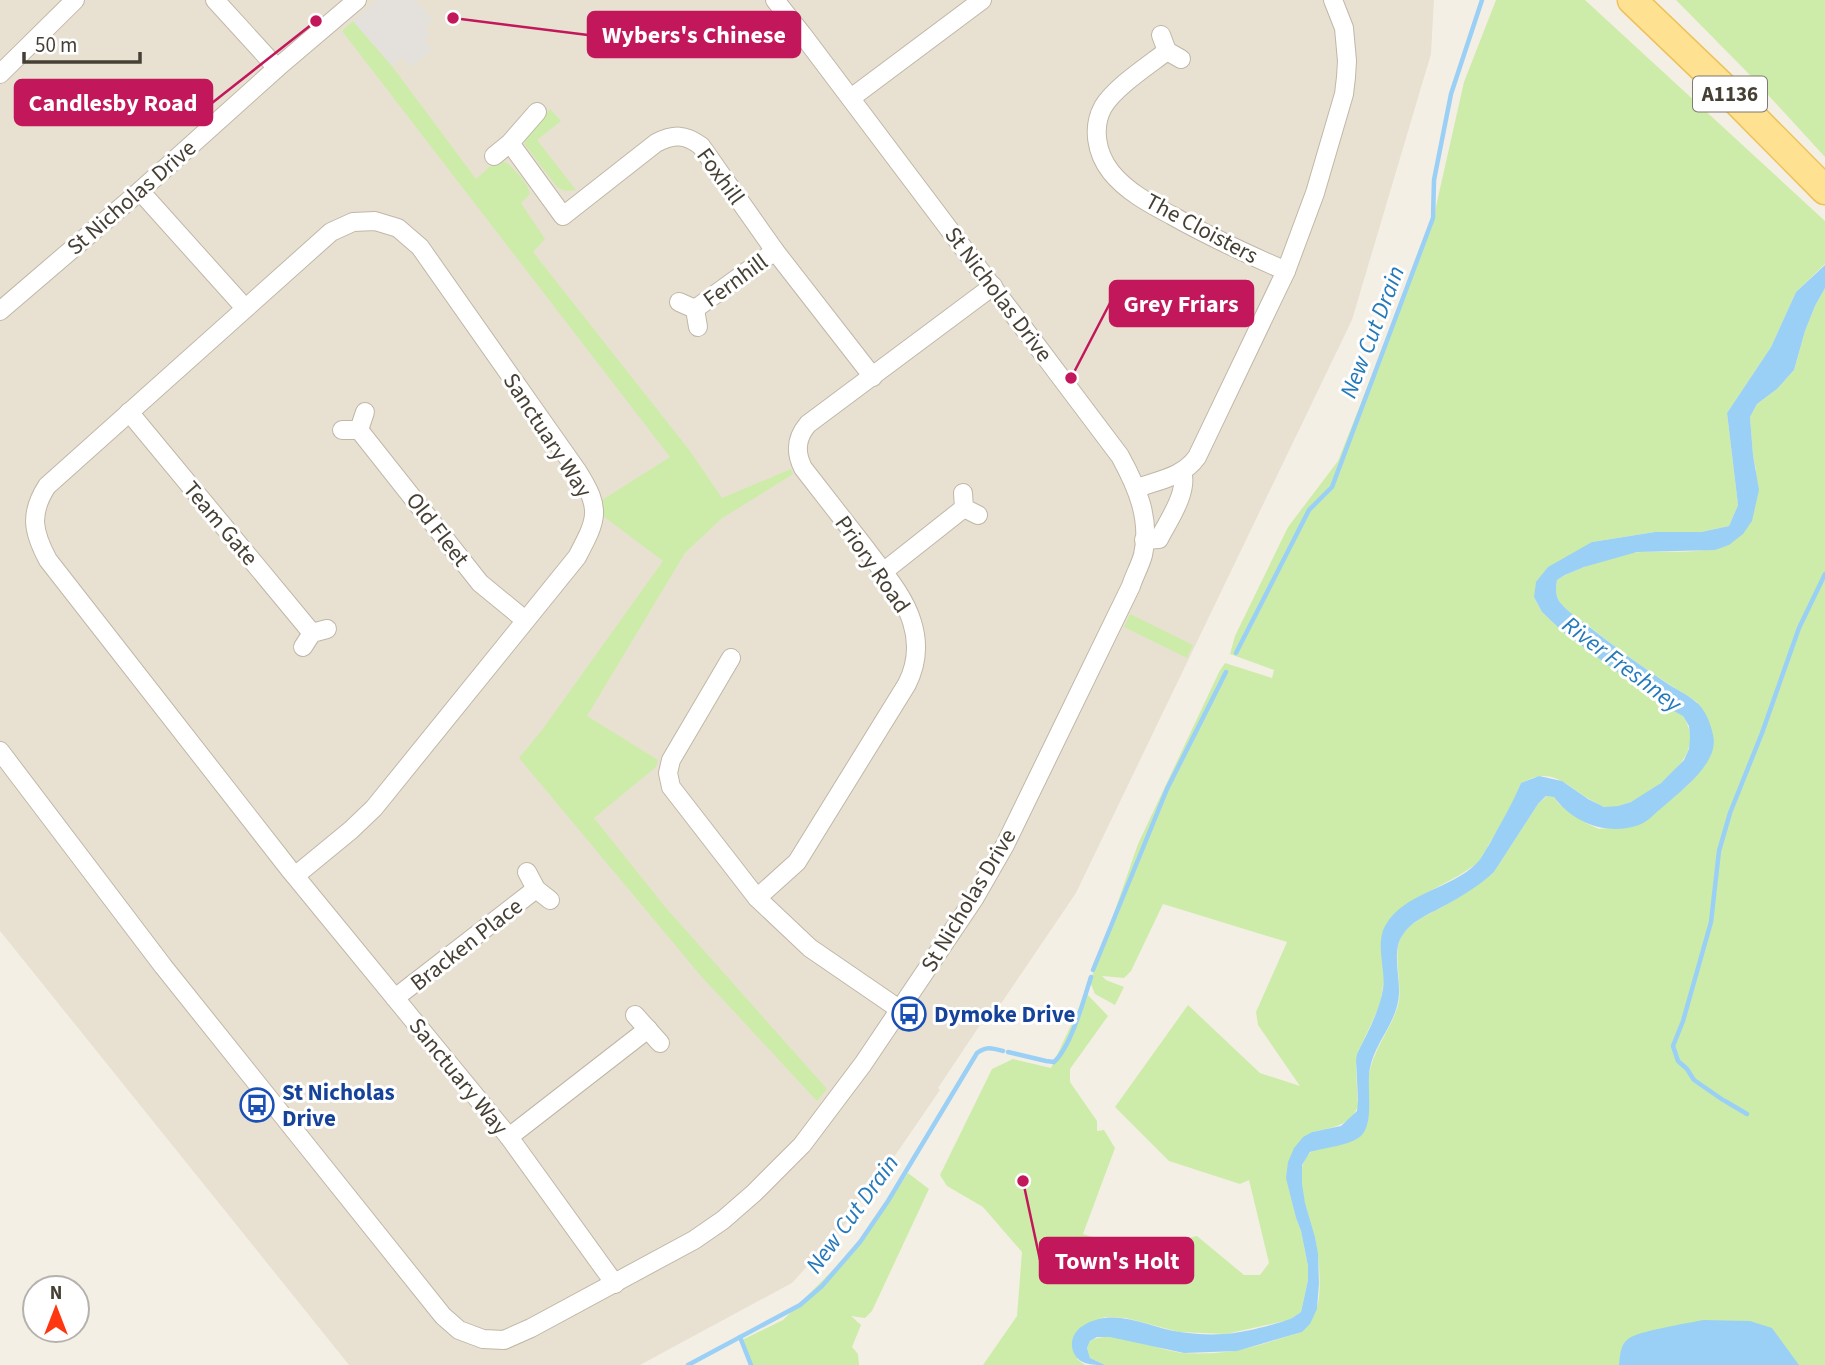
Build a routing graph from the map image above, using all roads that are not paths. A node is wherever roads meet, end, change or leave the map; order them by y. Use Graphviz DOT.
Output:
graph roads {
  1 [pos="75,0"];
  2 [pos="215,0"];
  3 [pos="358,0"];
  4 [pos="775,0"];
  5 [pos="982,0"];
  6 [pos="1333,0"];
  7 [pos="1632,0"];
  8 [pos="1170,48"];
  9 [pos="277,68"];
  10 [pos="0,74"];
  11 [pos="851,98"];
  12 [pos="537,112"];
  13 [pos="510,143"];
  14 [pos="494,156"];
  15 [pos="1825,190"];
  16 [pos="140,191"];
  17 [pos="775,251"];
  18 [pos="1286,271"];
  19 [pos="993,286"];
  20 [pos="245,308"];
  21 [pos="0,311"];
  22 [pos="691,313"];
  23 [pos="873,377"];
  24 [pos="130,412"];
  25 [pos="365,412"];
  26 [pos="1182,471"];
  27 [pos="1137,488"];
  28 [pos="968,505"];
  29 [pos="1144,540"];
  30 [pos="883,572"];
  31 [pos="525,621"];
  32 [pos="314,636"];
  33 [pos="731,658"];
  34 [pos="0,751"];
  35 [pos="527,872"];
  36 [pos="295,876"];
  37 [pos="757,898"];
  38 [pos="395,998"];
  39 [pos="899,1009"];
  40 [pos="635,1015"];
  41 [pos="648,1029"];
  42 [pos="660,1043"];
  43 [pos="509,1137"];
  44 [pos="615,1284"];
  1 -- 10 [label="street"];
  2 -- 9 [label="street"];
  3 -- 9 [label="street, St Nicholas Drive"];
  4 -- 11 [label="street, St Nicholas Drive"];
  5 -- 11 [label="street"];
  6 -- 18 [label="street"];
  7 -- 15 [label="main road, A1136"];
  8 -- 18 [label="street, The Cloisters"];
  9 -- 16 [label="street, St Nicholas Drive"];
  11 -- 19 [label="street, St Nicholas Drive"];
  12 -- 13 [label="street"];
  13 -- 14 [label="street"];
  13 -- 17 [label="street, Foxhill"];
  16 -- 20 [label="street"];
  16 -- 21 [label="street, St Nicholas Drive"];
  17 -- 22 [label="street, Fernhill"];
  17 -- 23 [label="street, Foxhill"];
  18 -- 26 [label="street"];
  19 -- 23 [label="street, Priory Road"];
  19 -- 27 [label="street, St Nicholas Drive"];
  20 -- 24 [label="street, Sanctuary Way"];
  20 -- 31 [label="street, Sanctuary Way"];
  23 -- 30 [label="street, Priory Road"];
  24 -- 32 [label="street, Team Gate"];
  24 -- 36 [label="street, Sanctuary Way"];
  25 -- 31 [label="street, Old Fleet"];
  26 -- 27 [label="street"];
  26 -- 29 [label="street"];
  27 -- 29 [label="street, St Nicholas Drive"];
  28 -- 30 [label="street"];
  29 -- 39 [label="street, St Nicholas Drive"];
  30 -- 37 [label="street, Priory Road"];
  31 -- 36 [label="street, Sanctuary Way"];
  33 -- 37 [label="street"];
  34 -- 44 [label="street, St Nicholas Drive"];
  35 -- 38 [label="street, Bracken Place"];
  36 -- 38 [label="street, Sanctuary Way"];
  37 -- 39 [label="street"];
  38 -- 43 [label="street, Sanctuary Way"];
  39 -- 44 [label="street, St Nicholas Drive"];
  40 -- 41 [label="street"];
  41 -- 42 [label="street"];
  41 -- 43 [label="street"];
  43 -- 44 [label="street, Sanctuary Way"];
}
